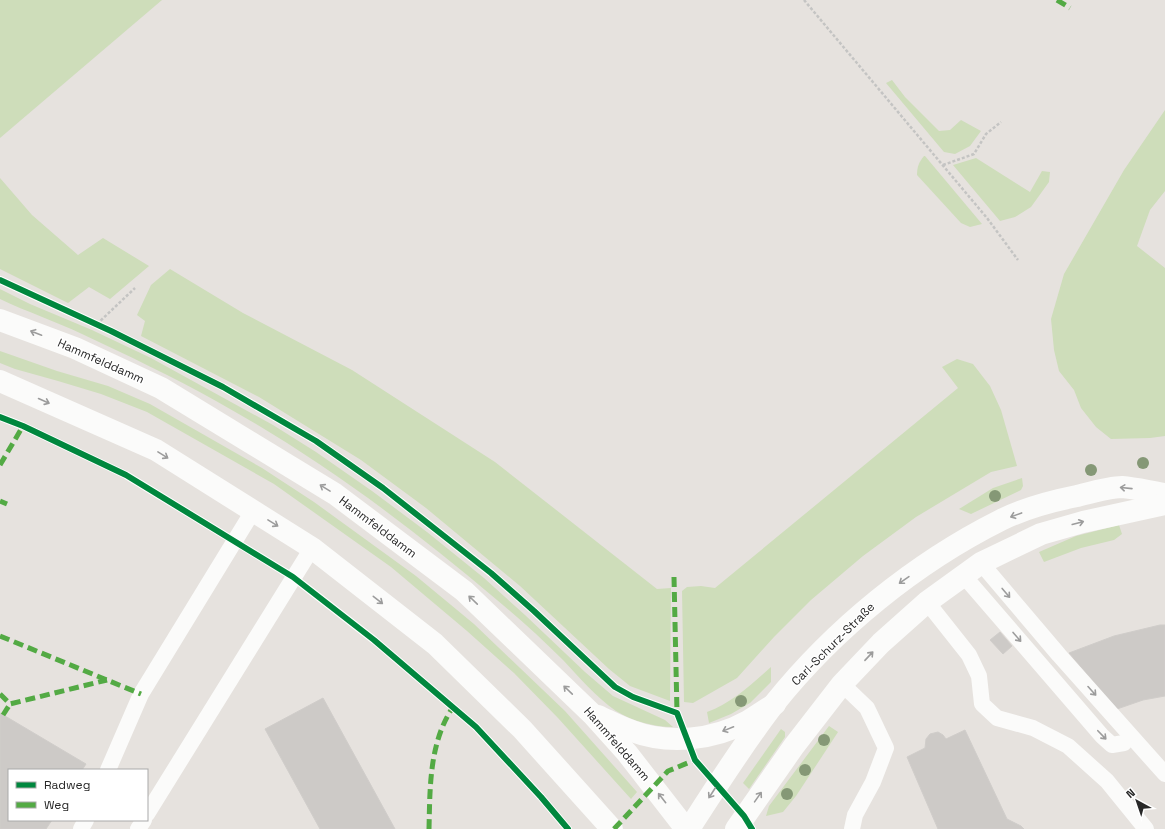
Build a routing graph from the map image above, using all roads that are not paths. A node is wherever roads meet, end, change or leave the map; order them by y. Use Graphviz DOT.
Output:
graph roads {
  1 [pos="0,320"];
  2 [pos="0,381"];
  3 [pos="1165,494"];
  4 [pos="1165,504"];
  5 [pos="254,511"];
  6 [pos="312,548"];
  7 [pos="981,563"];
  8 [pos="964,576"];
  9 [pos="927,602"];
  10 [pos="842,684"];
  11 [pos="775,704"];
  12 [pos="592,714"];
  13 [pos="1124,743"];
  14 [pos="108,769"];
  15 [pos="1165,774"];
  16 [pos="148,812"];
  17 [pos="612,829"];
  18 [pos="687,829"];
  19 [pos="736,829"];
  20 [pos="852,829"];
  21 [pos="1146,829"];
  12 -- 1 [label="main road, Hammfelddamm, one-way"];
  2 -- 5 [label="main road, one-way"];
  3 -- 11 [label="main road, Carl-Schurz-Straße, one-way"];
  7 -- 4 [label="main road, one-way"];
  5 -- 6 [label="main road, one-way"];
  5 -- 14 [label="lane"];
  6 -- 16 [label="lane"];
  6 -- 17 [label="main road, one-way"];
  7 -- 8 [label="main road"];
  7 -- 15 [label="lane, one-way"];
  8 -- 9 [label="main road"];
  8 -- 13 [label="lane, one-way"];
  10 -- 9 [label="main road, one-way"];
  9 -- 21 [label="lane"];
  19 -- 10 [label="main road, one-way"];
  10 -- 20 [label="lane"];
  11 -- 12 [label="main road, one-way"];
  11 -- 18 [label="main road, Carl-Schurz-Straße, one-way"];
  18 -- 12 [label="main road, Hammfelddamm, one-way"];
}
